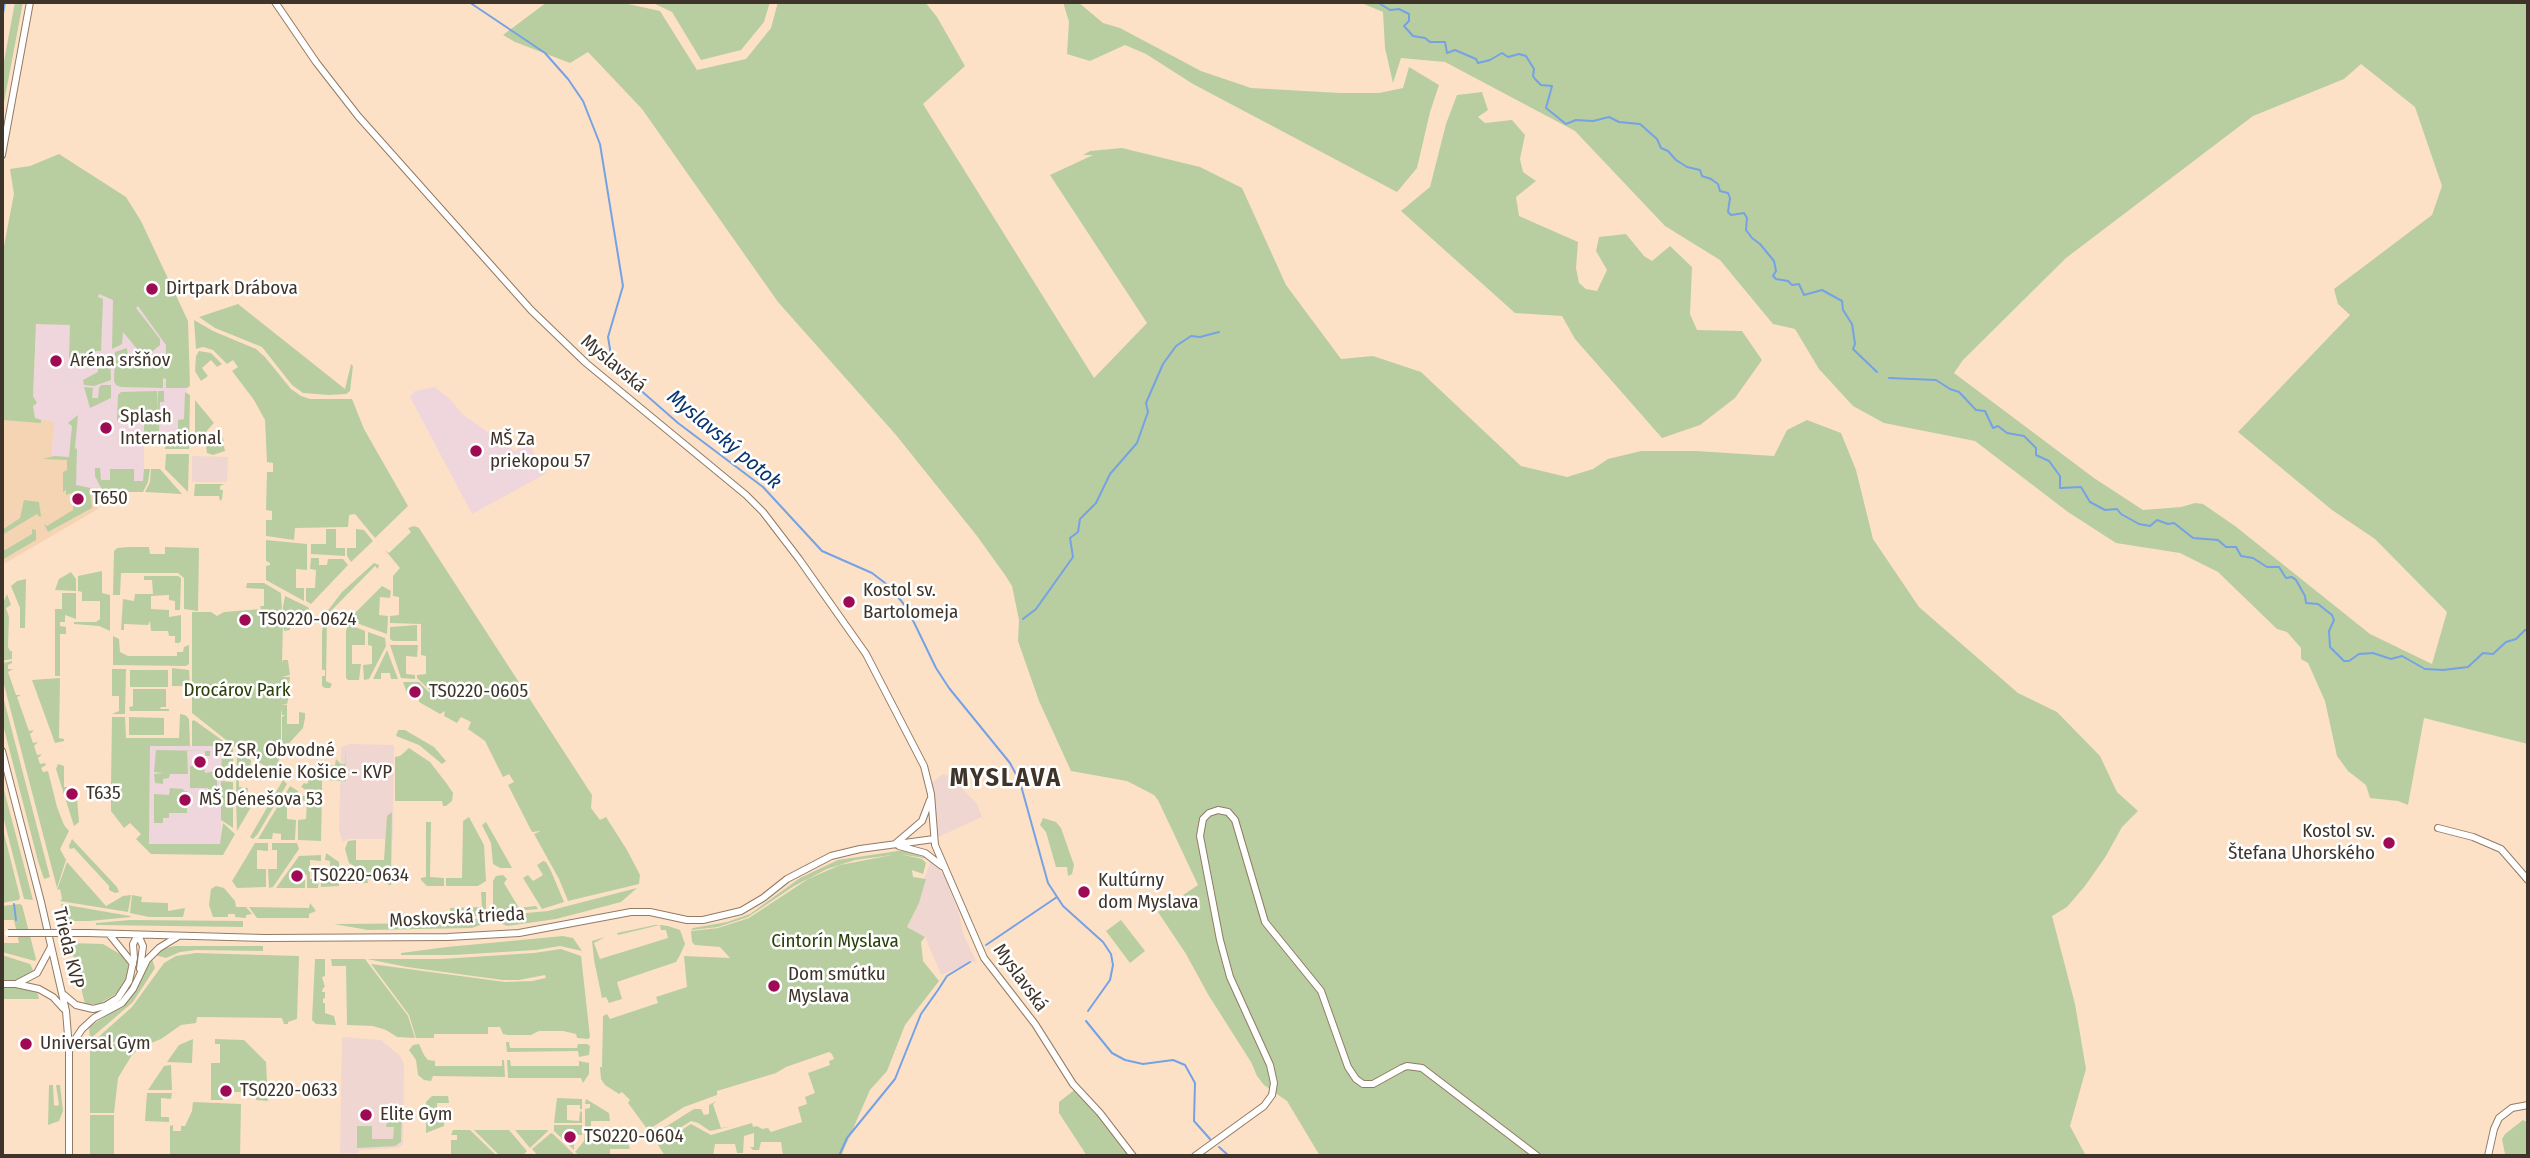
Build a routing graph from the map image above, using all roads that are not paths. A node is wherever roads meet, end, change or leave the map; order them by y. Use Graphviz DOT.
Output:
graph roads {
  1 [pos="30,2"];
  2 [pos="275,2"];
  3 [pos="2,155"];
  4 [pos="2,751"];
  5 [pos="931,794"];
  6 [pos="2438,828"];
  7 [pos="934,839"];
  8 [pos="894,845"];
  9 [pos="947,871"];
  10 [pos="2528,880"];
  11 [pos="5,933"];
  12 [pos="108,934"];
  13 [pos="138,935"];
  14 [pos="179,936"];
  15 [pos="51,947"];
  16 [pos="133,964"];
  17 [pos="139,974"];
  18 [pos="2,984"];
  19 [pos="16,984"];
  20 [pos="62,993"];
  21 [pos="66,1011"];
  22 [pos="69,1048"];
  23 [pos="2528,1105"];
  24 [pos="1134,1154"];
  25 [pos="69,1156"];
  26 [pos="1195,1156"];
  27 [pos="1537,1156"];
  28 [pos="2488,1156"];
  1 -- 3 [label="street"];
  2 -- 5 [label="street, Myslavská"];
  4 -- 15 [label="street, Trieda KVP"];
  5 -- 7 [label="street, Myslavská"];
  5 -- 8 [label="street"];
  6 -- 10 [label="street"];
  7 -- 8 [label="street, Moskovská trieda"];
  7 -- 9 [label="street, Myslavská"];
  8 -- 9 [label="street, Moskovská trieda"];
  8 -- 14 [label="street, Moskovská trieda"];
  9 -- 24 [label="street, Myslavská"];
  11 -- 12 [label="street, Moskovská trieda, bridge"];
  12 -- 13 [label="street, Moskovská trieda"];
  12 -- 16 [label="street"];
  13 -- 14 [label="street, Moskovská trieda"];
  13 -- 16 [label="street"];
  13 -- 17 [label="street"];
  14 -- 17 [label="street"];
  15 -- 19 [label="street"];
  15 -- 20 [label="street, Trieda KVP"];
  16 -- 20 [label="street"];
  17 -- 22 [label="street"];
  18 -- 19 [label="street"];
  19 -- 21 [label="street"];
  20 -- 21 [label="street, Trieda KVP"];
  21 -- 22 [label="street, Trieda KVP"];
  22 -- 25 [label="street, Trieda KVP"];
  23 -- 28 [label="street"];
  26 -- 27 [label="street"];
}
